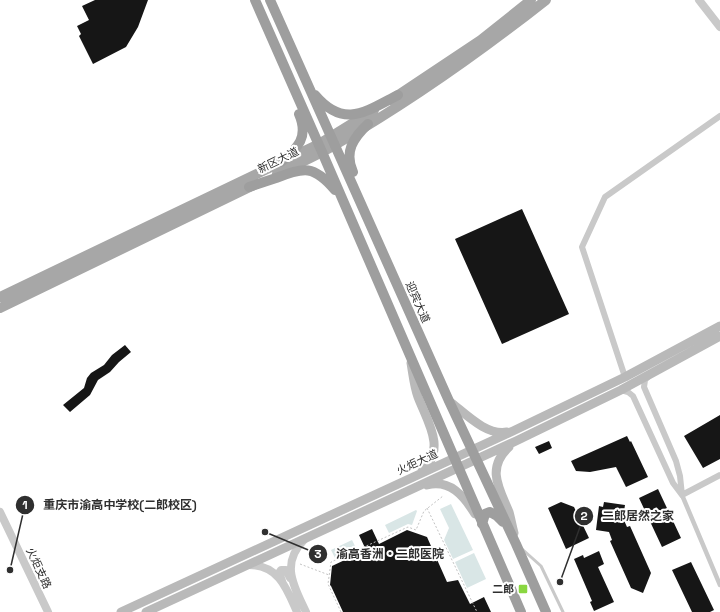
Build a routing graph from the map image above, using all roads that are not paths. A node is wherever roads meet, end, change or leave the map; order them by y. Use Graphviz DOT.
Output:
graph roads {
  1 [pos="255,0"];
  2 [pos="270,0"];
  3 [pos="531,0"];
  4 [pos="546,0"];
  5 [pos="699,0"];
  6 [pos="719,23"];
  7 [pos="272,37"];
  8 [pos="308,86"];
  9 [pos="398,96"];
  10 [pos="720,116"];
  11 [pos="368,124"];
  12 [pos="332,141"];
  13 [pos="321,148"];
  14 [pos="281,162"];
  15 [pos="249,187"];
  16 [pos="340,196"];
  17 [pos="361,205"];
  18 [pos="0,297"];
  19 [pos="0,308"];
  20 [pos="720,326"];
  21 [pos="720,336"];
  22 [pos="409,352"];
  23 [pos="652,374"];
  24 [pos="625,378"];
  25 [pos="622,390"];
  26 [pos="449,401"];
  27 [pos="513,431"];
  28 [pos="516,441"];
  29 [pos="472,449"];
  30 [pos="454,458"];
  31 [pos="477,459"];
  32 [pos="458,468"];
  33 [pos="720,475"];
  34 [pos="411,478"];
  35 [pos="410,490"];
  36 [pos="682,495"];
  37 [pos="0,512"];
  38 [pos="482,524"];
  39 [pos="508,528"];
  40 [pos="306,538"];
  41 [pos="516,544"];
  42 [pos="248,565"];
  43 [pos="283,583"];
  44 [pos="720,585"];
  45 [pos="294,586"];
  46 [pos="519,610"];
  47 [pos="48,612"];
  48 [pos="121,612"];
  49 [pos="146,612"];
  50 [pos="297,612"];
  51 [pos="306,612"];
  52 [pos="546,612"];
  53 [pos="562,612"];
  1 -- 7 [label="highway"];
  2 -- 8 [label="highway, 迎宾大道"];
  3 -- 9 [label="main road, 新区大道"];
  4 -- 11 [label="main road, 新区大道"];
  5 -- 6 [label="street"];
  7 -- 13 [label="highway"];
  7 -- 14 [label="highway"];
  8 -- 9 [label="highway"];
  8 -- 12 [label="highway, 迎宾大道"];
  9 -- 12 [label="main road, 新区大道"];
  10 -- 24 [label="street"];
  11 -- 12 [label="main road, 新区大道"];
  11 -- 17 [label="highway"];
  12 -- 13 [label="main road, 新区大道"];
  12 -- 17 [label="highway, 迎宾大道"];
  13 -- 14 [label="main road, 新区大道"];
  13 -- 15 [label="main road, 新区大道"];
  13 -- 16 [label="highway"];
  14 -- 18 [label="main road, 新区大道"];
  15 -- 16 [label="highway"];
  15 -- 19 [label="main road, 新区大道"];
  16 -- 22 [label="highway"];
  17 -- 26 [label="highway, 迎宾大道"];
  20 -- 24 [label="main road, 火炬大道"];
  21 -- 23 [label="main road, 火炬大道"];
  22 -- 26 [label="highway"];
  22 -- 30 [label="highway"];
  22 -- 34 [label="main road"];
  23 -- 25 [label="main road, 火炬大道"];
  23 -- 36 [label="street"];
  24 -- 27 [label="main road, 火炬大道"];
  25 -- 28 [label="main road, 火炬大道"];
  25 -- 36 [label="street"];
  26 -- 27 [label="main road"];
  26 -- 29 [label="highway, 迎宾大道"];
  27 -- 29 [label="main road, 火炬大道"];
  28 -- 31 [label="main road, 火炬大道"];
  28 -- 41 [label="main road"];
  29 -- 30 [label="main road, 火炬大道"];
  29 -- 31 [label="highway, 迎宾大道"];
  30 -- 32 [label="highway"];
  30 -- 34 [label="main road, 火炬大道"];
  31 -- 32 [label="main road, 火炬大道"];
  31 -- 39 [label="highway, 迎宾大道"];
  32 -- 35 [label="main road, 火炬大道"];
  32 -- 38 [label="highway"];
  33 -- 36 [label="street"];
  34 -- 48 [label="main road, 火炬大道"];
  35 -- 38 [label="main road"];
  35 -- 40 [label="main road, 火炬大道"];
  36 -- 44 [label="street"];
  37 -- 47 [label="street, 火炬支路"];
  38 -- 39 [label="highway"];
  38 -- 46 [label="highway"];
  39 -- 41 [label="highway, 迎宾大道"];
  40 -- 42 [label="main road, 火炬大道"];
  40 -- 45 [label="street"];
  41 -- 52 [label="highway, 迎宾大道"];
  41 -- 53 [label="lane"];
  42 -- 43 [label="street"];
  42 -- 49 [label="main road, 火炬大道"];
  43 -- 45 [label="street"];
  43 -- 50 [label="street"];
  45 -- 51 [label="street"];
}
